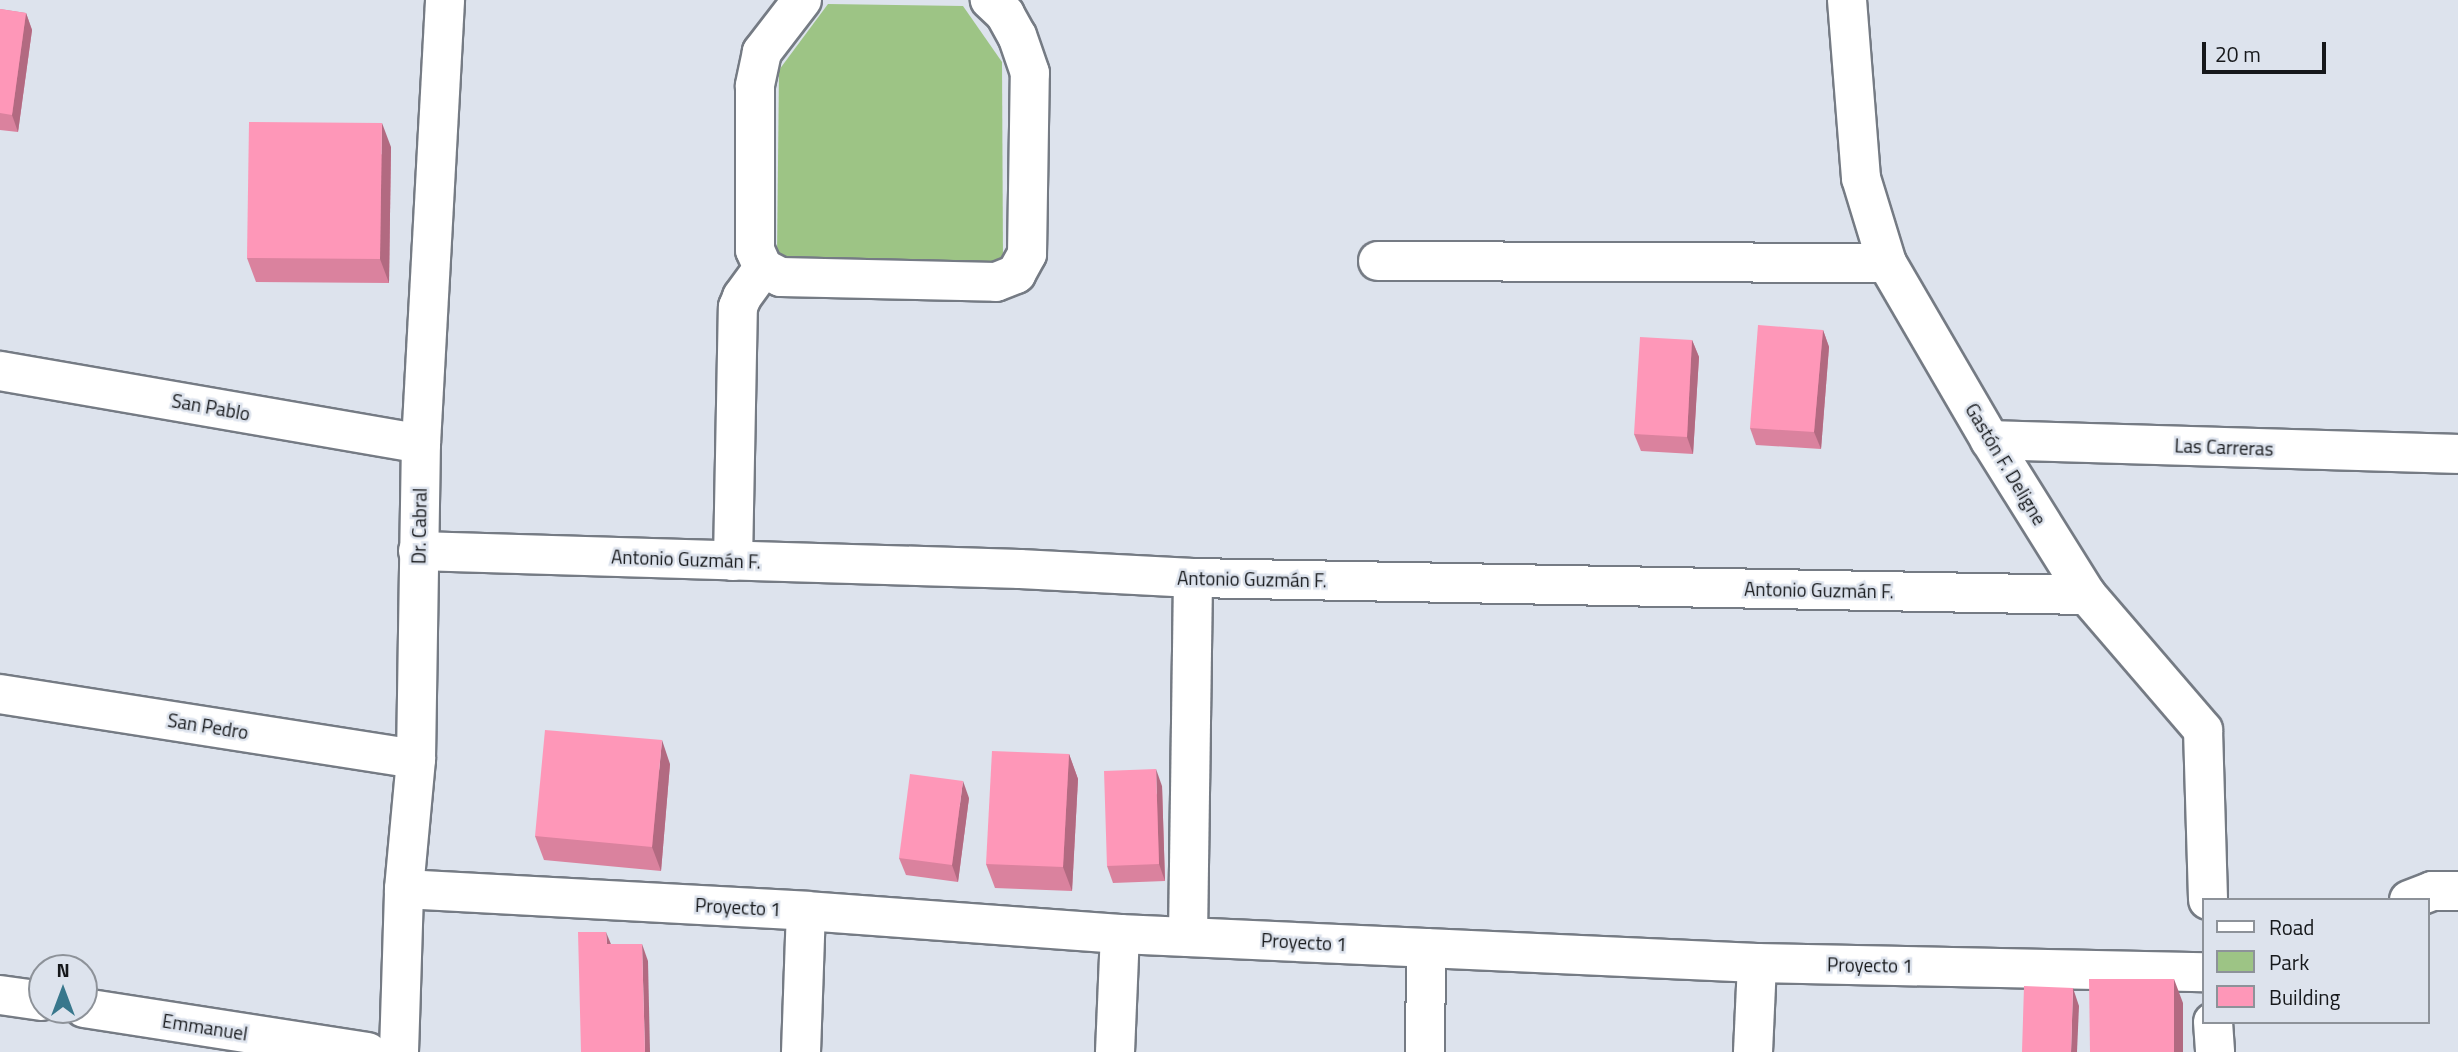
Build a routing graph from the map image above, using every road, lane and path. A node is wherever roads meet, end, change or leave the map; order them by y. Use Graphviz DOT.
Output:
graph roads {
  1 [pos="445,0"];
  2 [pos="802,0"];
  3 [pos="990,0"];
  4 [pos="1846,0"];
  5 [pos="1378,261"];
  6 [pos="1887,263"];
  7 [pos="763,268"];
  8 [pos="0,371"];
  9 [pos="1990,440"];
  10 [pos="422,444"];
  11 [pos="2458,454"];
  12 [pos="418,551"];
  13 [pos="733,561"];
  14 [pos="1194,578"];
  15 [pos="2087,595"];
  16 [pos="0,694"];
  17 [pos="416,759"];
  18 [pos="404,889"];
  19 [pos="2458,891"];
  20 [pos="2208,898"];
  21 [pos="2414,898"];
  22 [pos="806,911"];
  23 [pos="1120,934"];
  24 [pos="1188,937"];
  25 [pos="1426,948"];
  26 [pos="1757,963"];
  27 [pos="2202,972"];
  28 [pos="0,995"];
  29 [pos="28,999"];
  30 [pos="98,1010"];
  31 [pos="2213,1024"];
  32 [pos="368,1052"];
  33 [pos="399,1052"];
  34 [pos="801,1052"];
  35 [pos="1115,1052"];
  36 [pos="1425,1052"];
  37 [pos="1754,1052"];
  38 [pos="2215,1052"];
  1 -- 10 [label="street, Dr. Cabral"];
  2 -- 7 [label="street"];
  3 -- 7 [label="street"];
  4 -- 6 [label="street, Gastón F. Deligne"];
  5 -- 6 [label="street"];
  6 -- 9 [label="street, Gastón F. Deligne"];
  7 -- 13 [label="street"];
  8 -- 10 [label="street, San Pablo"];
  9 -- 11 [label="street, Las Carreras"];
  9 -- 15 [label="street, Gastón F. Deligne"];
  10 -- 12 [label="street, Dr. Cabral"];
  12 -- 13 [label="street, Antonio Guzmán F."];
  12 -- 17 [label="street, Dr. Cabral"];
  13 -- 14 [label="street, Antonio Guzmán F."];
  14 -- 15 [label="street, Antonio Guzmán F."];
  14 -- 24 [label="street"];
  15 -- 20 [label="street, Gastón F. Deligne"];
  16 -- 17 [label="street, San Pedro"];
  17 -- 18 [label="street, Dr. Cabral"];
  18 -- 22 [label="street, Proyecto 1"];
  18 -- 33 [label="street, Dr. Cabral"];
  19 -- 21 [label="street"];
  22 -- 23 [label="street, Proyecto 1"];
  22 -- 34 [label="street"];
  23 -- 24 [label="street, Proyecto 1"];
  23 -- 35 [label="street"];
  24 -- 25 [label="street, Proyecto 1"];
  25 -- 26 [label="street, Proyecto 1"];
  25 -- 36 [label="street"];
  26 -- 27 [label="street, Proyecto 1"];
  26 -- 37 [label="street"];
  28 -- 29 [label="street"];
  30 -- 32 [label="street, Emmanuel"];
  31 -- 38 [label="street"];
}
